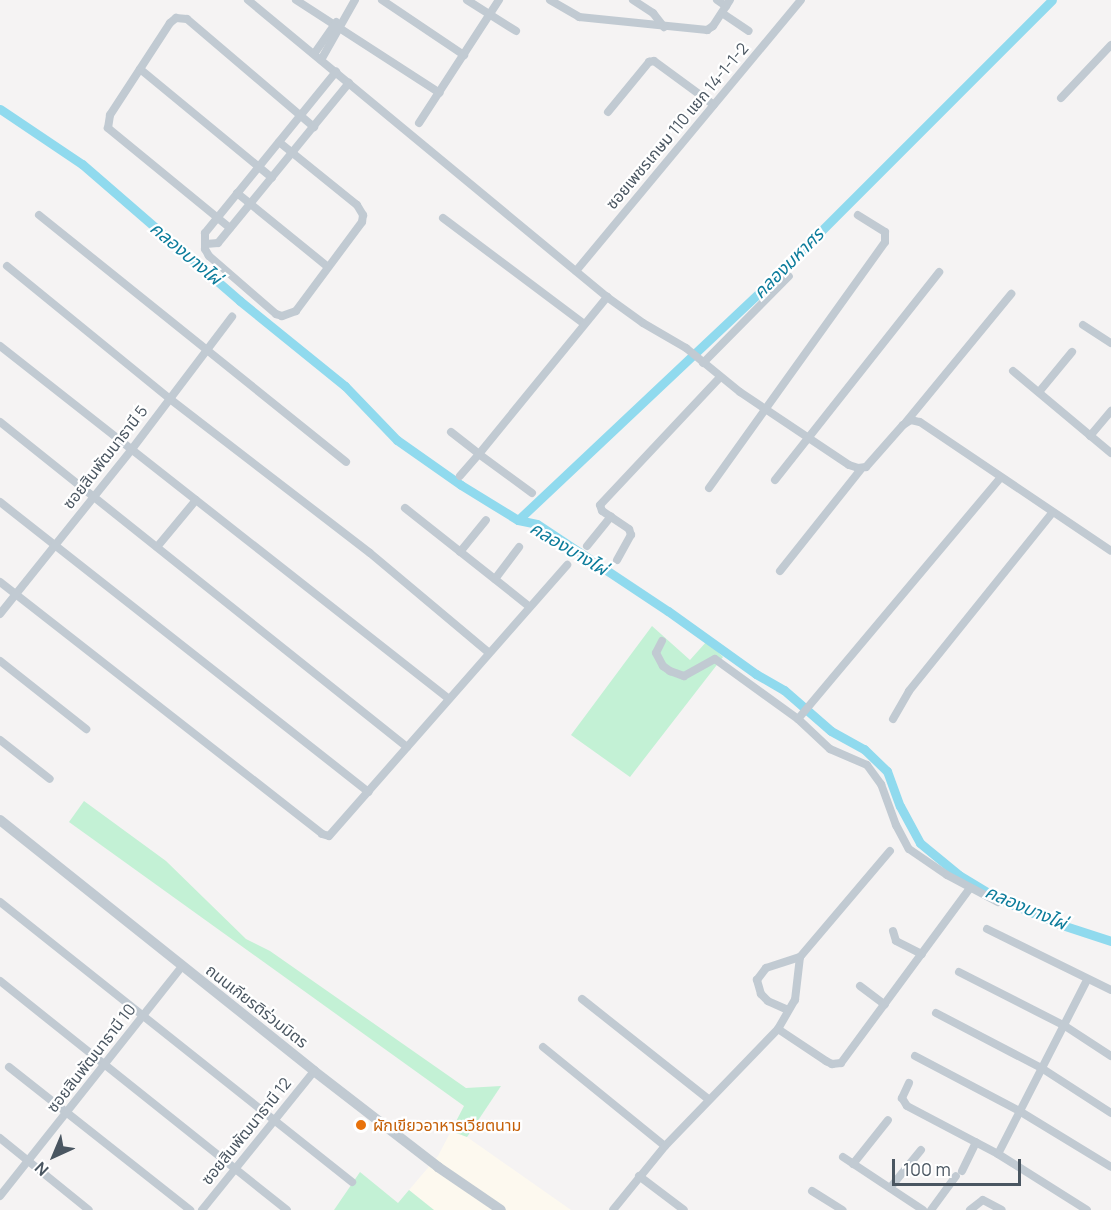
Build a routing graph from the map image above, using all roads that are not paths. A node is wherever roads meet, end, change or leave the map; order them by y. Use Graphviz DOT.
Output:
graph roads {
  1 [pos="248,0"];
  2 [pos="296,0"];
  3 [pos="355,0"];
  4 [pos="382,0"];
  5 [pos="467,0"];
  6 [pos="499,0"];
  7 [pos="550,0"];
  8 [pos="633,0"];
  9 [pos="717,0"];
  10 [pos="801,0"];
  11 [pos="726,6"];
  12 [pos="490,15"];
  13 [pos="664,27"];
  14 [pos="336,28"];
  15 [pos="516,31"];
  16 [pos="748,31"];
  17 [pos="1111,45"];
  18 [pos="464,55"];
  19 [pos="318,57"];
  20 [pos="140,69"];
  21 [pos="336,72"];
  22 [pos="349,83"];
  23 [pos="440,93"];
  24 [pos="1061,98"];
  25 [pos="714,105"];
  26 [pos="608,112"];
  27 [pos="300,116"];
  28 [pos="419,123"];
  29 [pos="314,127"];
  30 [pos="279,142"];
  31 [pos="292,153"];
  32 [pos="258,167"];
  33 [pos="272,178"];
  34 [pos="237,193"];
  35 [pos="250,204"];
  36 [pos="39,215"];
  37 [pos="858,215"];
  38 [pos="217,217"];
  39 [pos="443,218"];
  40 [pos="230,228"];
  41 [pos="206,244"];
  42 [pos="7,266"];
  43 [pos="328,267"];
  44 [pos="576,271"];
  45 [pos="939,272"];
  46 [pos="789,276"];
  47 [pos="1011,294"];
  48 [pos="607,297"];
  49 [pos="232,317"];
  50 [pos="584,324"];
  51 [pos="1083,326"];
  52 [pos="1111,343"];
  53 [pos="0,346"];
  54 [pos="206,351"];
  55 [pos="1072,352"];
  56 [pos="700,360"];
  57 [pos="1013,371"];
  58 [pos="720,377"];
  59 [pos="1039,392"];
  60 [pos="170,399"];
  61 [pos="766,409"];
  62 [pos="1111,411"];
  63 [pos="0,422"];
  64 [pos="906,422"];
  65 [pos="451,432"];
  66 [pos="1090,436"];
  67 [pos="807,437"];
  68 [pos="132,449"];
  69 [pos="1111,453"];
  70 [pos="479,454"];
  71 [pos="346,462"];
  72 [pos="861,468"];
  73 [pos="460,476"];
  74 [pos="1000,478"];
  75 [pos="775,480"];
  76 [pos="709,488"];
  77 [pos="532,493"];
  78 [pos="94,497"];
  79 [pos="196,500"];
  80 [pos="0,502"];
  81 [pos="405,508"];
  82 [pos="1052,513"];
  83 [pos="610,516"];
  84 [pos="486,520"];
  85 [pos="54,546"];
  86 [pos="587,546"];
  87 [pos="157,547"];
  88 [pos="519,547"];
  89 [pos="1111,551"];
  90 [pos="460,552"];
  91 [pos="617,560"];
  92 [pos="567,565"];
  93 [pos="780,571"];
  94 [pos="495,579"];
  95 [pos="0,582"];
  96 [pos="16,594"];
  97 [pos="530,607"];
  98 [pos="0,614"];
  99 [pos="662,640"];
  100 [pos="489,653"];
  101 [pos="0,661"];
  102 [pos="449,699"];
  103 [pos="800,717"];
  104 [pos="893,719"];
  105 [pos="86,729"];
  106 [pos="0,740"];
  107 [pos="407,747"];
  108 [pos="50,779"];
  109 [pos="368,792"];
  110 [pos="0,820"];
  111 [pos="890,851"];
  112 [pos="970,888"];
  113 [pos="0,902"];
  114 [pos="998,902"];
  115 [pos="987,929"];
  116 [pos="893,931"];
  117 [pos="922,954"];
  118 [pos="800,957"];
  119 [pos="182,966"];
  120 [pos="959,972"];
  121 [pos="1087,980"];
  122 [pos="0,981"];
  123 [pos="860,986"];
  124 [pos="1111,990"];
  125 [pos="582,999"];
  126 [pos="885,1005"];
  127 [pos="788,1010"];
  128 [pos="936,1013"];
  129 [pos="143,1016"];
  130 [pos="1065,1026"];
  131 [pos="778,1029"];
  132 [pos="543,1047"];
  133 [pos="915,1056"];
  134 [pos="1111,1056"];
  135 [pos="104,1064"];
  136 [pos="9,1067"];
  137 [pos="1043,1069"];
  138 [pos="314,1071"];
  139 [pos="909,1083"];
  140 [pos="708,1099"];
  141 [pos="67,1112"];
  142 [pos="1021,1112"];
  143 [pos="1111,1113"];
  144 [pos="888,1120"];
  145 [pos="274,1121"];
  146 [pos="0,1138"];
  147 [pos="976,1142"];
  148 [pos="664,1146"];
  149 [pos="921,1150"];
  150 [pos="998,1154"];
  151 [pos="843,1157"];
  152 [pos="29,1160"];
  153 [pos="854,1164"];
  154 [pos="1111,1167"];
  155 [pos="236,1169"];
  156 [pos="639,1176"];
  157 [pos="352,1182"];
  158 [pos="890,1188"];
  159 [pos="812,1191"];
  160 [pos="0,1196"];
  161 [pos="89,1210"];
  162 [pos="190,1210"];
  163 [pos="202,1210"];
  164 [pos="287,1210"];
  165 [pos="501,1210"];
  166 [pos="613,1210"];
  167 [pos="684,1210"];
  168 [pos="842,1210"];
  169 [pos="923,1210"];
  170 [pos="931,1210"];
  171 [pos="970,1210"];
  172 [pos="1002,1210"];
  173 [pos="1088,1210"];
  1 -- 19 [label="street"];
  2 -- 14 [label="street"];
  3 -- 14 [label="street"];
  4 -- 18 [label="street"];
  5 -- 12 [label="street"];
  6 -- 12 [label="street"];
  7 -- 13 [label="street"];
  8 -- 13 [label="street"];
  9 -- 11 [label="street"];
  10 -- 25 [label="street, ซอยเพชรเกษม 110 แยก 14-1-1-2"];
  11 -- 13 [label="street"];
  11 -- 16 [label="street"];
  12 -- 15 [label="street"];
  12 -- 18 [label="street"];
  14 -- 19 [label="street"];
  14 -- 23 [label="street"];
  17 -- 24 [label="street"];
  18 -- 23 [label="street"];
  19 -- 21 [label="street"];
  20 -- 27 [label="street"];
  20 -- 32 [label="street"];
  20 -- 38 [label="street"];
  21 -- 22 [label="street"];
  21 -- 27 [label="street"];
  22 -- 29 [label="street"];
  22 -- 44 [label="street"];
  23 -- 28 [label="street"];
  25 -- 26 [label="street"];
  25 -- 44 [label="street, ซอยเพชรเกษม 110 แยก 14-1-1-2"];
  27 -- 29 [label="street"];
  27 -- 30 [label="street"];
  29 -- 31 [label="street"];
  30 -- 31 [label="street"];
  30 -- 32 [label="street"];
  31 -- 33 [label="street"];
  31 -- 43 [label="street"];
  32 -- 33 [label="street"];
  32 -- 34 [label="street"];
  33 -- 35 [label="street"];
  34 -- 35 [label="street"];
  34 -- 38 [label="street"];
  35 -- 40 [label="street"];
  35 -- 43 [label="street"];
  36 -- 54 [label="street"];
  37 -- 61 [label="street"];
  38 -- 40 [label="street"];
  38 -- 41 [label="street"];
  39 -- 50 [label="street"];
  40 -- 41 [label="street"];
  41 -- 43 [label="street"];
  42 -- 60 [label="street"];
  44 -- 48 [label="street"];
  45 -- 67 [label="street"];
  46 -- 56 [label="street"];
  47 -- 64 [label="street"];
  48 -- 50 [label="street"];
  48 -- 56 [label="street"];
  49 -- 54 [label="street, ซอยสินพัฒนาธานี 5"];
  50 -- 70 [label="street"];
  51 -- 52 [label="street"];
  53 -- 68 [label="street"];
  54 -- 60 [label="street, ซอยสินพัฒนาธานี 5"];
  54 -- 71 [label="street"];
  55 -- 59 [label="street"];
  56 -- 58 [label="street"];
  57 -- 59 [label="street"];
  58 -- 61 [label="street"];
  58 -- 83 [label="street"];
  59 -- 66 [label="street"];
  60 -- 68 [label="street, ซอยสินพัฒนาธานี 5"];
  60 -- 100 [label="street"];
  61 -- 67 [label="street"];
  61 -- 76 [label="street"];
  62 -- 66 [label="street"];
  63 -- 78 [label="street"];
  64 -- 72 [label="street"];
  64 -- 74 [label="street"];
  65 -- 70 [label="street"];
  66 -- 69 [label="street"];
  67 -- 72 [label="street"];
  67 -- 75 [label="street"];
  68 -- 78 [label="street, ซอยสินพัฒนาธานี 5"];
  68 -- 79 [label="street"];
  70 -- 73 [label="street"];
  70 -- 77 [label="street"];
  72 -- 93 [label="street"];
  74 -- 82 [label="street"];
  74 -- 103 [label="street"];
  78 -- 85 [label="street, ซอยสินพัฒนาธานี 5"];
  78 -- 87 [label="street"];
  79 -- 87 [label="street"];
  79 -- 102 [label="street"];
  80 -- 85 [label="street"];
  81 -- 90 [label="street"];
  82 -- 89 [label="street"];
  82 -- 104 [label="street"];
  83 -- 86 [label="street"];
  83 -- 91 [label="street"];
  84 -- 90 [label="street"];
  85 -- 96 [label="street, ซอยสินพัฒนาธานี 5"];
  85 -- 109 [label="street"];
  87 -- 107 [label="street"];
  88 -- 94 [label="street"];
  90 -- 94 [label="street"];
  92 -- 97 [label="street"];
  94 -- 97 [label="street"];
  95 -- 96 [label="street"];
  96 -- 98 [label="street, ซอยสินพัฒนาธานี 5"];
  96 -- 109 [label="street"];
  97 -- 100 [label="street"];
  99 -- 103 [label="street"];
  100 -- 102 [label="street"];
  101 -- 105 [label="street"];
  102 -- 107 [label="street"];
  103 -- 112 [label="street"];
  106 -- 108 [label="street"];
  107 -- 109 [label="street"];
  110 -- 119 [label="street, ถนนเกียรติร่วมมิตร"];
  111 -- 118 [label="street"];
  112 -- 114 [label="street"];
  112 -- 117 [label="street"];
  113 -- 129 [label="street"];
  115 -- 121 [label="street"];
  116 -- 117 [label="street"];
  117 -- 126 [label="street"];
  118 -- 127 [label="street"];
  118 -- 127 [label="street"];
  119 -- 129 [label="street, ซอยสินพัฒนาธานี 10"];
  119 -- 138 [label="street, ถนนเกียรติร่วมมิตร"];
  120 -- 130 [label="street"];
  121 -- 124 [label="street"];
  121 -- 130 [label="street"];
  122 -- 135 [label="street"];
  123 -- 126 [label="street"];
  125 -- 140 [label="street"];
  126 -- 131 [label="street"];
  127 -- 131 [label="street"];
  128 -- 137 [label="street"];
  129 -- 135 [label="street, ซอยสินพัฒนาธานี 10"];
  129 -- 145 [label="street"];
  130 -- 134 [label="street"];
  130 -- 137 [label="street"];
  131 -- 140 [label="street"];
  132 -- 148 [label="street"];
  133 -- 142 [label="street"];
  135 -- 141 [label="street, ซอยสินพัฒนาธานี 10"];
  135 -- 155 [label="street"];
  136 -- 141 [label="street"];
  137 -- 142 [label="street"];
  137 -- 143 [label="street"];
  138 -- 145 [label="street, ซอยสินพัฒนาธานี 12"];
  138 -- 165 [label="street, ถนนเกียรติร่วมมิตร"];
  139 -- 147 [label="street"];
  140 -- 148 [label="street"];
  141 -- 152 [label="street, ซอยสินพัฒนาธานี 10"];
  141 -- 162 [label="street"];
  142 -- 150 [label="street"];
  142 -- 154 [label="street"];
  144 -- 153 [label="street"];
  145 -- 155 [label="street, ซอยสินพัฒนาธานี 12"];
  145 -- 157 [label="street"];
  146 -- 152 [label="street"];
  147 -- 150 [label="street"];
  147 -- 170 [label="street"];
  148 -- 156 [label="street"];
  149 -- 158 [label="street"];
  150 -- 173 [label="street"];
  151 -- 153 [label="street"];
  152 -- 160 [label="street, ซอยสินพัฒนาธานี 10"];
  152 -- 161 [label="street"];
  153 -- 158 [label="street"];
  155 -- 163 [label="street, ซอยสินพัฒนาธานี 12"];
  155 -- 164 [label="street"];
  156 -- 166 [label="street"];
  156 -- 167 [label="street"];
  158 -- 169 [label="street"];
  159 -- 168 [label="street"];
  171 -- 172 [label="street"];
}
